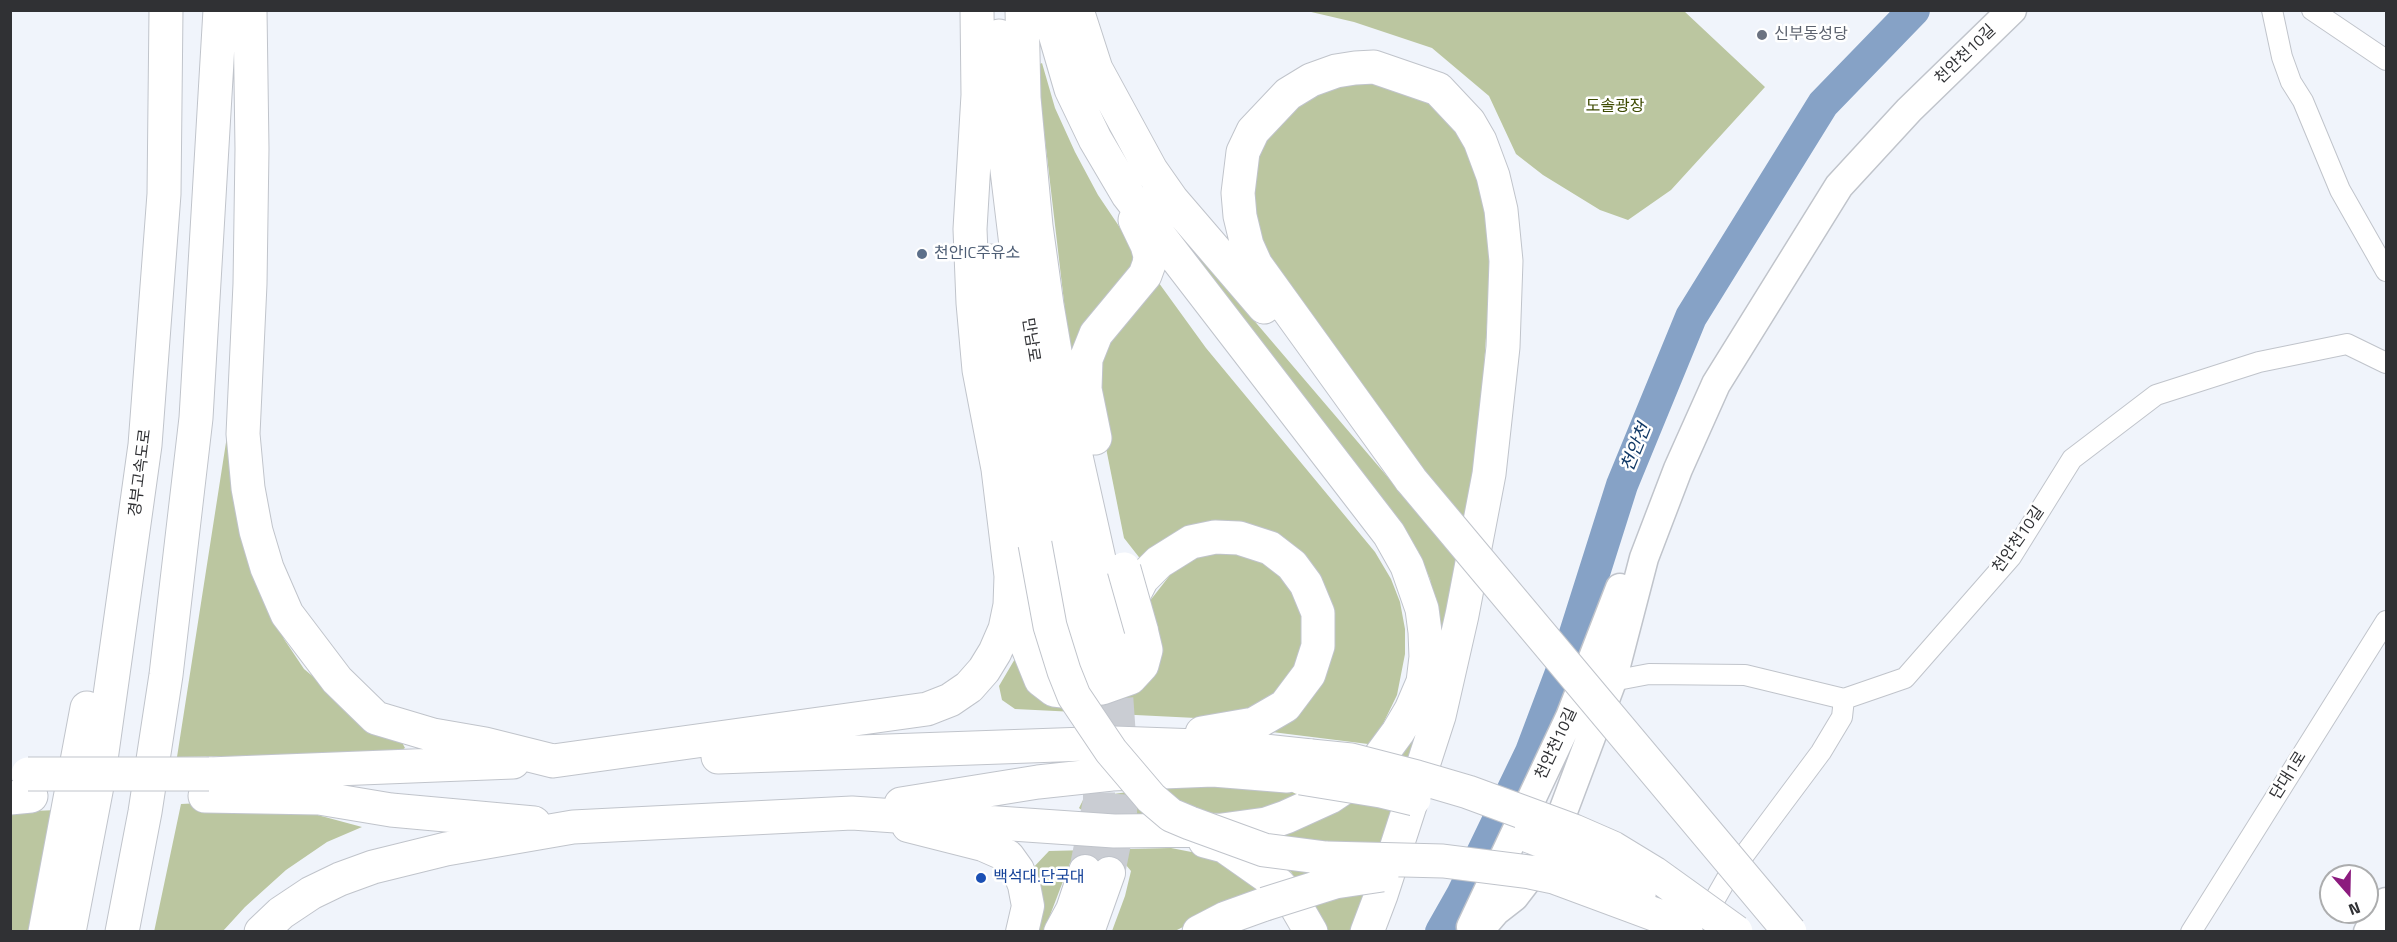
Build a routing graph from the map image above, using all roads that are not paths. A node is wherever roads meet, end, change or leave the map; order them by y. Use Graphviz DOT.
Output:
graph roads {
  1 [pos="166,10"];
  2 [pos="220,10"];
  3 [pos="250,10"];
  4 [pos="977,10"];
  5 [pos="998,10"];
  6 [pos="1022,10"];
  7 [pos="1048,10"];
  8 [pos="1077,10"];
  9 [pos="2012,10"];
  10 [pos="2272,10"];
  11 [pos="2312,10"];
  12 [pos="2386,60"];
  13 [pos="978,95"];
  14 [pos="1095,139"];
  15 [pos="2386,271"];
  16 [pos="2386,363"];
  17 [pos="145,445"];
  18 [pos="1411,480"];
  19 [pos="1644,558"];
  20 [pos="1011,576"];
  21 [pos="2386,621"];
  22 [pos="1103,665"];
  23 [pos="1611,681"];
  24 [pos="1844,699"];
  25 [pos="1114,743"];
  26 [pos="553,761"];
  27 [pos="1306,767"];
  28 [pos="207,785"];
  29 [pos="20,786"];
  30 [pos="852,813"];
  31 [pos="573,827"];
  32 [pos="1159,831"];
  33 [pos="2386,902"];
  34 [pos="1640,909"];
  35 [pos="1694,928"];
  36 [pos="45,932"];
  37 [pos="69,932"];
  38 [pos="122,932"];
  39 [pos="261,932"];
  40 [pos="1022,932"];
  41 [pos="1060,932"];
  42 [pos="1088,932"];
  43 [pos="1199,932"];
  44 [pos="1311,932"];
  45 [pos="1366,932"];
  46 [pos="1470,932"];
  47 [pos="1478,932"];
  48 [pos="1736,932"];
  49 [pos="1790,932"];
  50 [pos="2191,932"];
  51 [pos="2368,932"];
  1 -- 17 [label="highway, 경부고속도로"];
  2 -- 38 [label="highway"];
  3 -- 26 [label="highway"];
  4 -- 13 [label="highway"];
  5 -- 22 [label="highway, 만남로"];
  6 -- 22 [label="highway, 만남로"];
  7 -- 14 [label="highway"];
  8 -- 18 [label="highway"];
  9 -- 19 [label="street, 천안천10길"];
  10 -- 15 [label="street"];
  11 -- 12 [label="street"];
  13 -- 20 [label="highway"];
  13 -- 34 [label="highway, bridge"];
  14 -- 20 [label="highway, bridge"];
  14 -- 32 [label="highway"];
  16 -- 24 [label="street, 천안천10길"];
  17 -- 36 [label="highway"];
  17 -- 37 [label="highway, 경부고속도로"];
  18 -- 45 [label="highway"];
  18 -- 49 [label="highway, bridge"];
  19 -- 23 [label="street, 천안천10길"];
  19 -- 46 [label="street, 천안천10길"];
  20 -- 26 [label="highway"];
  21 -- 50 [label="street, 단대1로"];
  22 -- 25 [label="highway"];
  23 -- 24 [label="street"];
  23 -- 47 [label="street, 천안천10길"];
  24 -- 35 [label="street"];
  25 -- 26 [label="highway"];
  25 -- 27 [label="highway"];
  26 -- 28 [label="highway"];
  27 -- 30 [label="highway"];
  27 -- 35 [label="highway, bridge"];
  27 -- 48 [label="highway, bridge"];
  28 -- 29 [label="highway"];
  28 -- 31 [label="highway"];
  30 -- 31 [label="highway"];
  30 -- 32 [label="highway"];
  30 -- 40 [label="main road"];
  31 -- 39 [label="highway"];
  32 -- 44 [label="highway"];
  33 -- 51 [label="street"];
  34 -- 35 [label="highway, bridge"];
  34 -- 43 [label="highway, bridge"];
  41 -- 42 [label="main road"];
}
